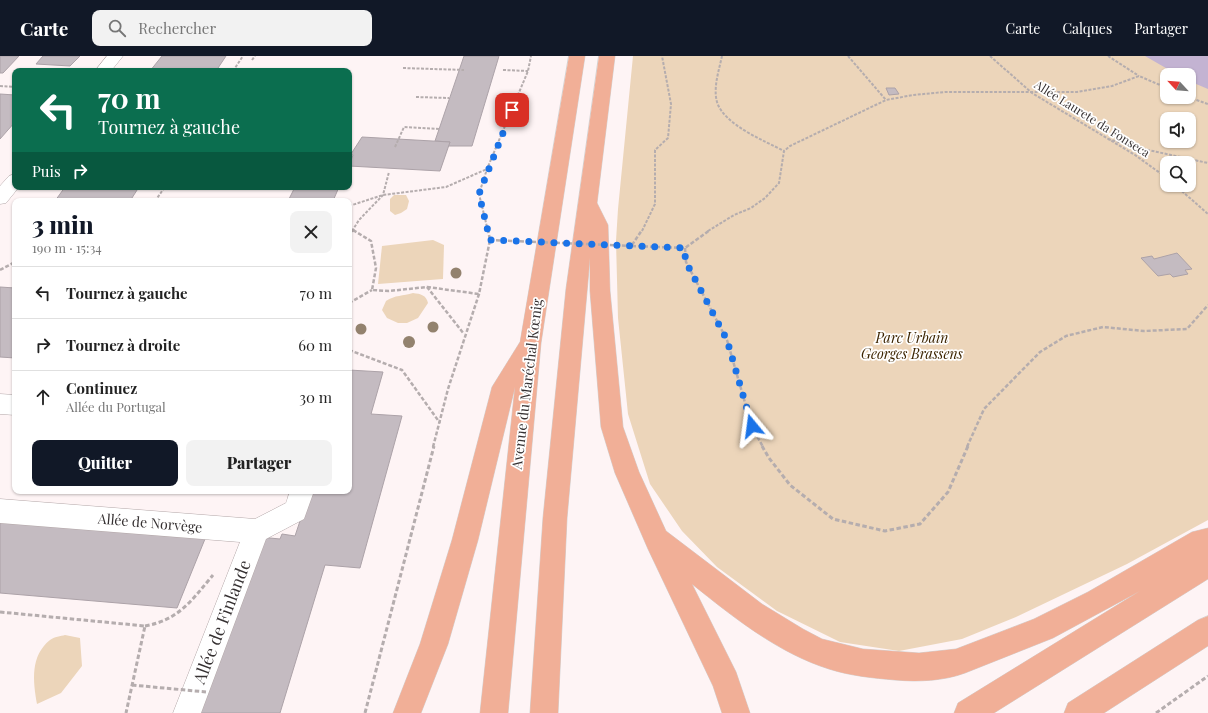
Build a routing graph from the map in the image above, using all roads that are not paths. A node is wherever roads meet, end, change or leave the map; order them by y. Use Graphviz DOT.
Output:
graph roads {
  1 [pos="115,56"];
  2 [pos="577,56"];
  3 [pos="607,56"];
  4 [pos="105,68"];
  5 [pos="12,184"];
  6 [pos="0,198"];
  7 [pos="587,202"];
  8 [pos="530,343"];
  9 [pos="0,404"];
  10 [pos="12,405"];
  11 [pos="299,501"];
  12 [pos="0,511"];
  13 [pos="256,531"];
  14 [pos="657,540"];
  15 [pos="1208,540"];
  16 [pos="1208,564"];
  17 [pos="1208,630"];
  18 [pos="726,682"];
  19 [pos="187,713"];
  20 [pos="407,713"];
  21 [pos="494,713"];
  22 [pos="544,713"];
  23 [pos="736,713"];
  24 [pos="749,713"];
  25 [pos="968,713"];
  26 [pos="1078,713"];
  1 -- 4 [label="street"];
  2 -- 8 [label="main road, Avenue du Maréchal Kœnig"];
  3 -- 7 [label="main road"];
  5 -- 6 [label="street"];
  7 -- 14 [label="main road"];
  7 -- 22 [label="main road"];
  8 -- 20 [label="main road"];
  8 -- 21 [label="main road, Avenue du Maréchal Kœnig"];
  9 -- 10 [label="street"];
  11 -- 13 [label="street"];
  12 -- 13 [label="street, Allée de Norvège"];
  13 -- 19 [label="street, Allée de Finlande"];
  14 -- 15 [label="main road"];
  14 -- 18 [label="main road"];
  16 -- 25 [label="main road"];
  17 -- 26 [label="main road"];
  18 -- 23 [label="main road"];
  18 -- 24 [label="main road"];
}
